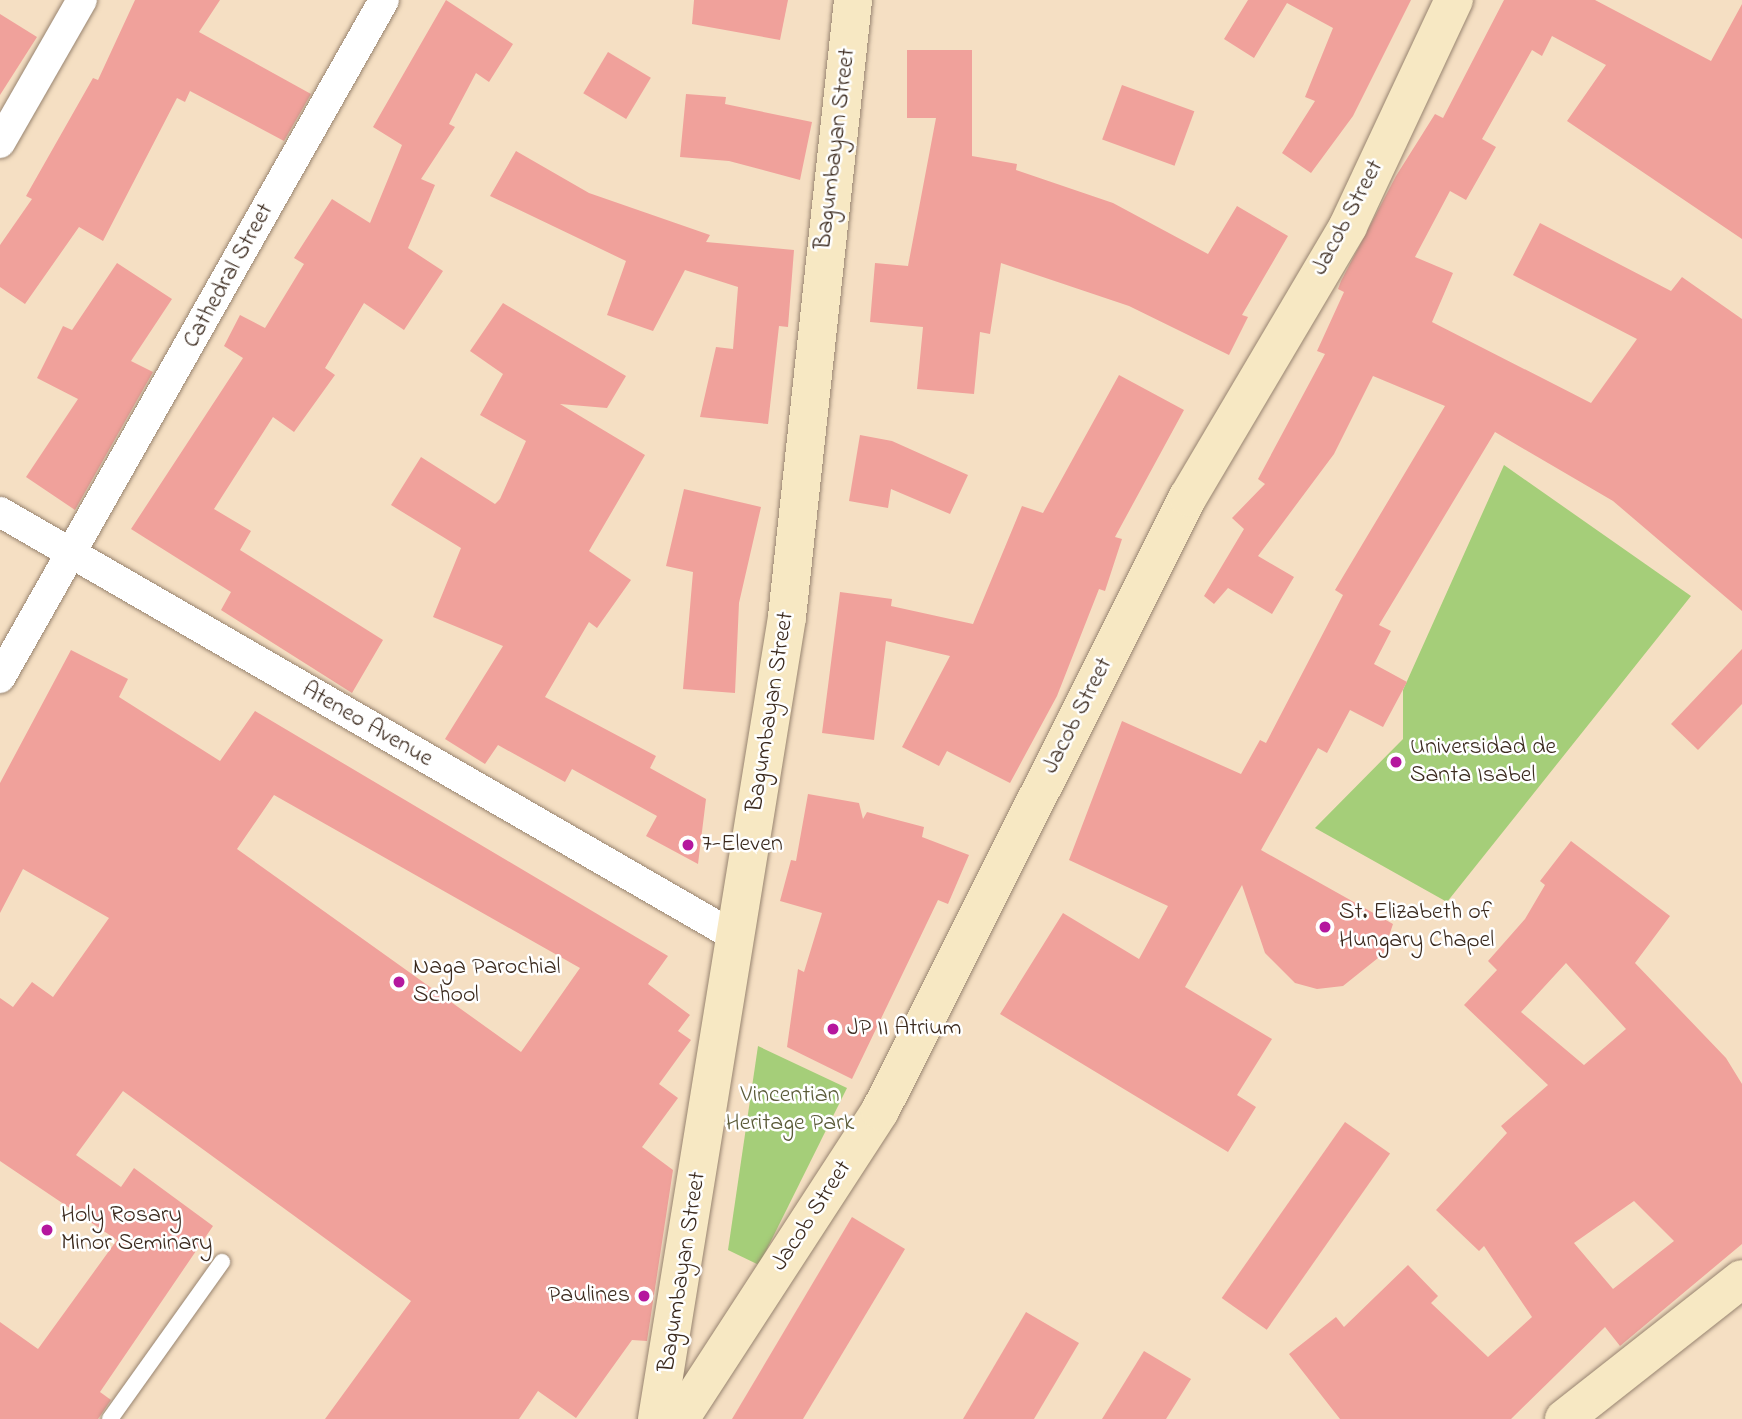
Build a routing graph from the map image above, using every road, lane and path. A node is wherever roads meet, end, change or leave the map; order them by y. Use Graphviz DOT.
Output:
graph roads {
  1 [pos="82,0"];
  2 [pos="384,0"];
  3 [pos="853,0"];
  4 [pos="1454,0"];
  5 [pos="0,143"];
  6 [pos="0,512"];
  7 [pos="73,553"];
  8 [pos="0,678"];
  9 [pos="736,936"];
  10 [pos="222,1262"];
  11 [pos="1742,1279"];
  12 [pos="110,1419"];
  13 [pos="657,1419"];
  14 [pos="680,1419"];
  15 [pos="1564,1419"];
  1 -- 5 [label="street"];
  2 -- 7 [label="street, Cathedral Street"];
  3 -- 9 [label="main road, Bagumbayan Street"];
  4 -- 14 [label="main road, Jacob Street"];
  6 -- 7 [label="street, Ateneo Avenue"];
  7 -- 8 [label="street, Cathedral Street"];
  7 -- 9 [label="street, Ateneo Avenue"];
  9 -- 13 [label="main road, Bagumbayan Street"];
  10 -- 12 [label="lane"];
  11 -- 15 [label="main road"];
}
